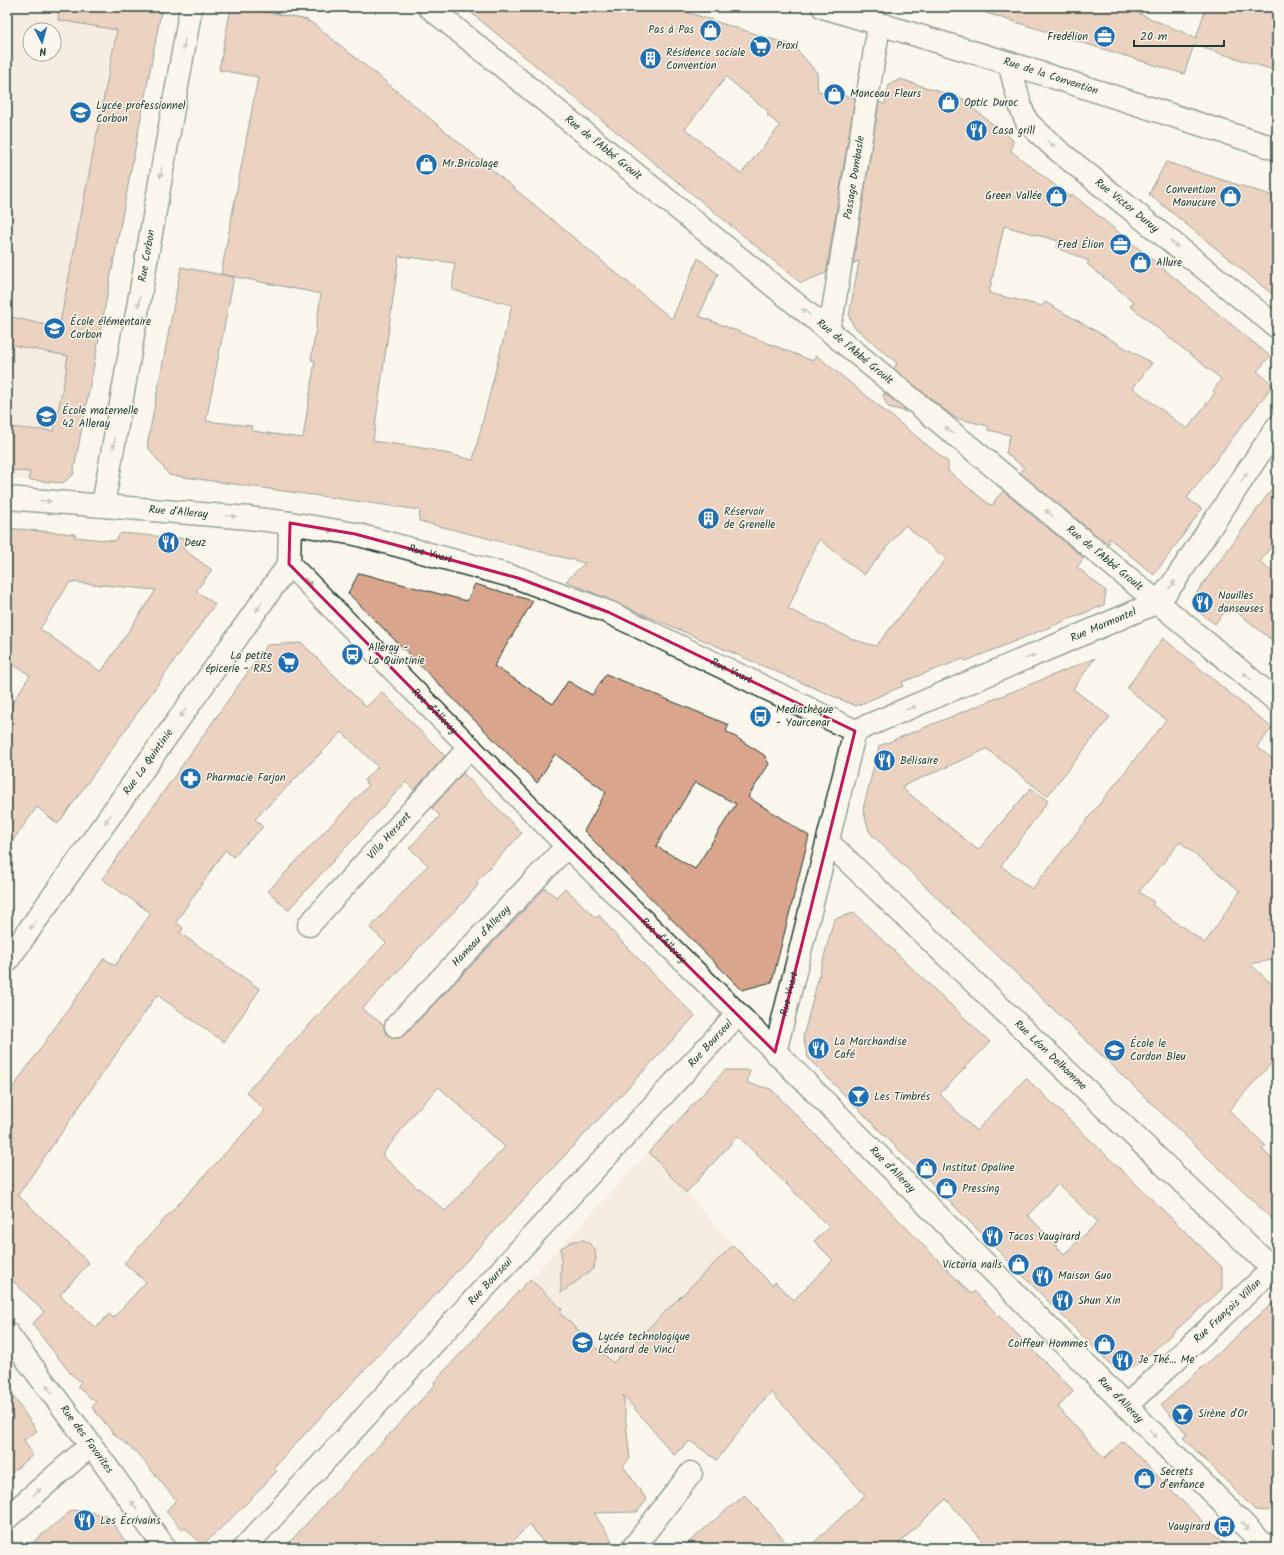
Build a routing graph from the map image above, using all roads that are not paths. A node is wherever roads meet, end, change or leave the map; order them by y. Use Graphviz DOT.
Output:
graph roads {
  1 [pos="191,7"];
  2 [pos="429,7"];
  3 [pos="823,7"];
  4 [pos="854,12"];
  5 [pos="878,25"];
  6 [pos="1009,63"];
  7 [pos="1277,148"];
  8 [pos="1277,327"];
  9 [pos="827,329"];
  10 [pos="1277,427"];
  11 [pos="7,498"];
  12 [pos="103,505"];
  13 [pos="290,523"];
  14 [pos="290,564"];
  15 [pos="1158,602"];
  16 [pos="1277,701"];
  17 [pos="855,731"];
  18 [pos="470,747"];
  19 [pos="828,842"];
  20 [pos="567,846"];
  21 [pos="309,925"];
  22 [pos="7,961"];
  23 [pos="738,1014"];
  24 [pos="396,1026"];
  25 [pos="776,1052"];
  26 [pos="1275,1267"];
  27 [pos="7,1333"];
  28 [pos="1126,1406"];
  29 [pos="91,1445"];
  30 [pos="691,1473"];
  31 [pos="7,1518"];
  32 [pos="1277,1543"];
  33 [pos="165,1548"];
  34 [pos="244,1548"];
  35 [pos="633,1548"];
  36 [pos="1267,1548"];
  37 [pos="1271,1548"];
  1 -- 12 [label="street, Rue Corbon, one-way"];
  9 -- 2 [label="street, Rue de l'Abbé Groult, one-way"];
  3 -- 4 [label="street, Rue de la Convention"];
  4 -- 5 [label="street, Rue de la Convention"];
  5 -- 6 [label="street, Rue de la Convention"];
  5 -- 9 [label="street, Passage Dombasle"];
  6 -- 7 [label="street, Rue de la Convention"];
  6 -- 8 [label="street, Rue Victor Duruy, one-way"];
  15 -- 9 [label="street, Rue de l'Abbé Groult, one-way"];
  15 -- 10 [label="street, Rue Marmontel, one-way"];
  11 -- 12 [label="street, Rue d'Alleray, one-way"];
  12 -- 13 [label="street, Rue d'Alleray, one-way"];
  13 -- 14 [label="street"];
  13 -- 17 [label="street, Rue Yvart, one-way"];
  14 -- 18 [label="street, Rue d'Alleray, one-way"];
  14 -- 22 [label="street, Rue La Quintinie, one-way"];
  16 -- 15 [label="street, Rue de l'Abbé Groult, one-way"];
  17 -- 15 [label="street, Rue Marmontel, one-way"];
  17 -- 19 [label="street, Rue Yvart"];
  18 -- 20 [label="street, Rue d'Alleray, one-way"];
  18 -- 21 [label="street, Villa Hersent"];
  19 -- 25 [label="street, Rue Yvart"];
  19 -- 26 [label="street, Rue Léon Delhomme"];
  20 -- 23 [label="street, Rue d'Alleray, one-way"];
  20 -- 24 [label="street, Hameau d'Alleray"];
  23 -- 25 [label="street, Rue d'Alleray"];
  23 -- 34 [label="street, Rue Bourseul"];
  25 -- 28 [label="street, Rue d'Alleray"];
  26 -- 28 [label="street, Rue François Villon"];
  29 -- 27 [label="street, Rue des Favorites, one-way"];
  28 -- 36 [label="street, Rue d'Alleray, one-way"];
  31 -- 29 [label="street, one-way"];
  33 -- 29 [label="street, Rue des Favorites, one-way"];
  30 -- 35 [label="street"];
  32 -- 37 [label="street"];
}
